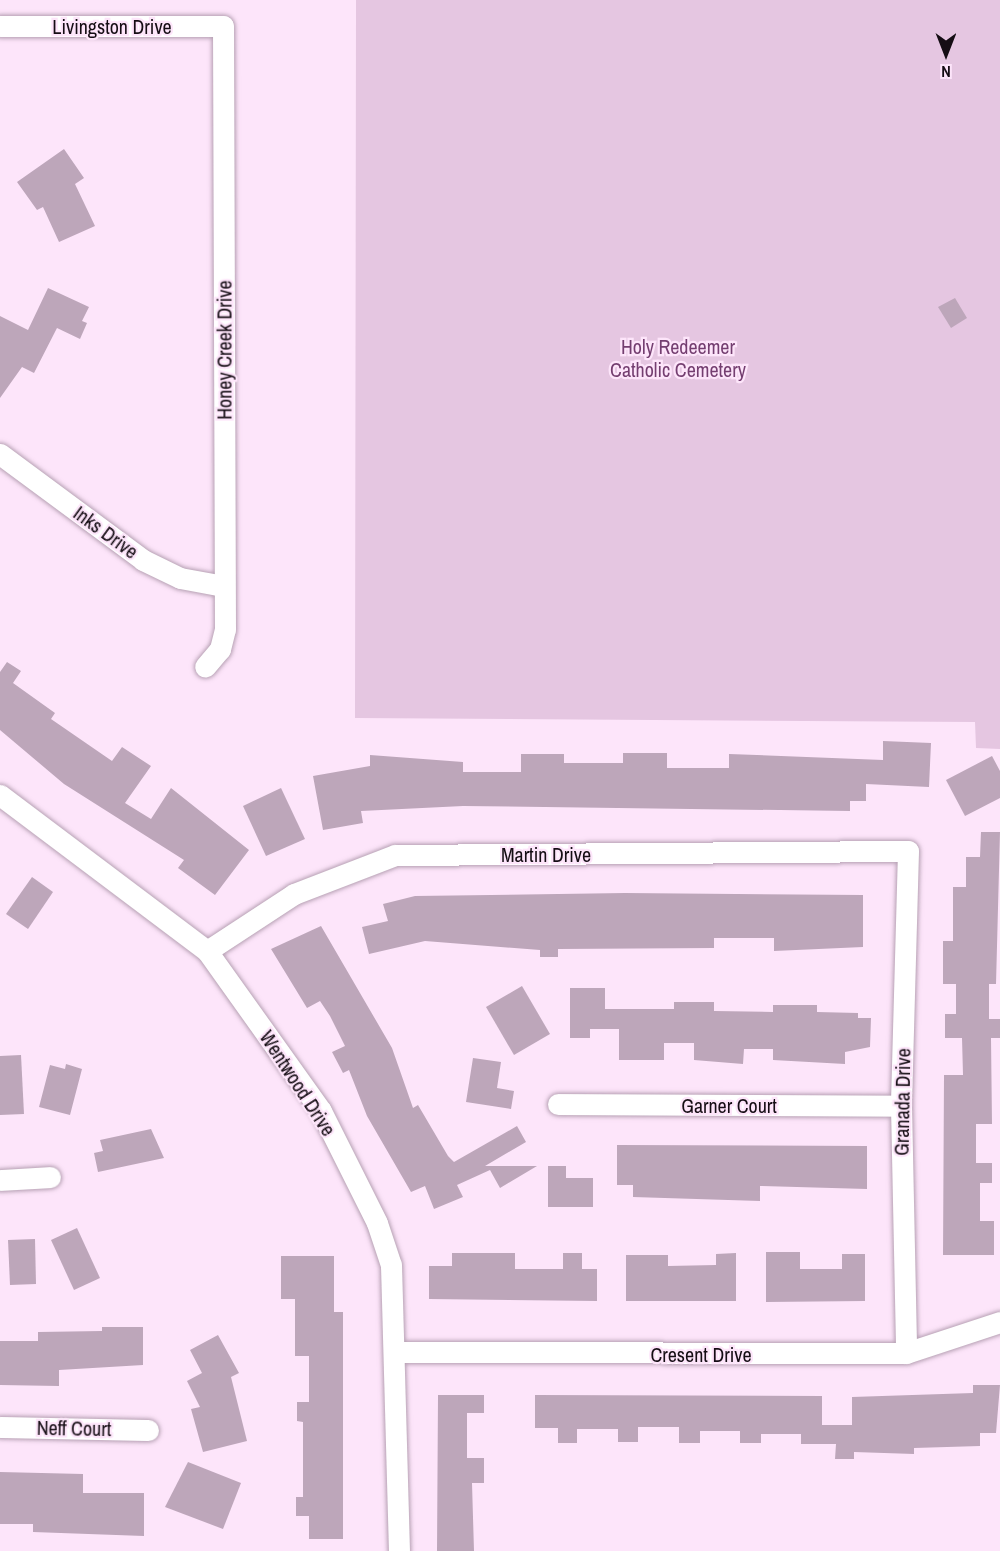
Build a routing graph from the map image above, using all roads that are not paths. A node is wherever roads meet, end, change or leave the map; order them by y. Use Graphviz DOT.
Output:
graph roads {
  1 [pos="0,26"];
  2 [pos="223,26"];
  3 [pos="0,454"];
  4 [pos="224,586"];
  5 [pos="205,667"];
  6 [pos="0,795"];
  7 [pos="908,851"];
  8 [pos="207,951"];
  9 [pos="558,1104"];
  10 [pos="901,1106"];
  11 [pos="50,1177"];
  12 [pos="0,1180"];
  13 [pos="1000,1322"];
  14 [pos="397,1352"];
  15 [pos="906,1353"];
  16 [pos="0,1427"];
  17 [pos="148,1430"];
  18 [pos="399,1551"];
  1 -- 2 [label="street, Livingston Drive"];
  2 -- 4 [label="street, Honey Creek Drive"];
  3 -- 4 [label="street, Inks Drive"];
  4 -- 5 [label="street, Honey Creek Drive"];
  6 -- 8 [label="street, Wentwood Drive"];
  7 -- 8 [label="street, Martin Drive"];
  7 -- 10 [label="street, Granada Drive"];
  8 -- 14 [label="street, Wentwood Drive"];
  9 -- 10 [label="street, Garner Court"];
  10 -- 15 [label="street, Granada Drive"];
  11 -- 12 [label="street"];
  13 -- 15 [label="street, Cresent Drive"];
  14 -- 15 [label="street, Cresent Drive"];
  14 -- 18 [label="street, Wentwood Drive"];
  16 -- 17 [label="street, Neff Court"];
}
